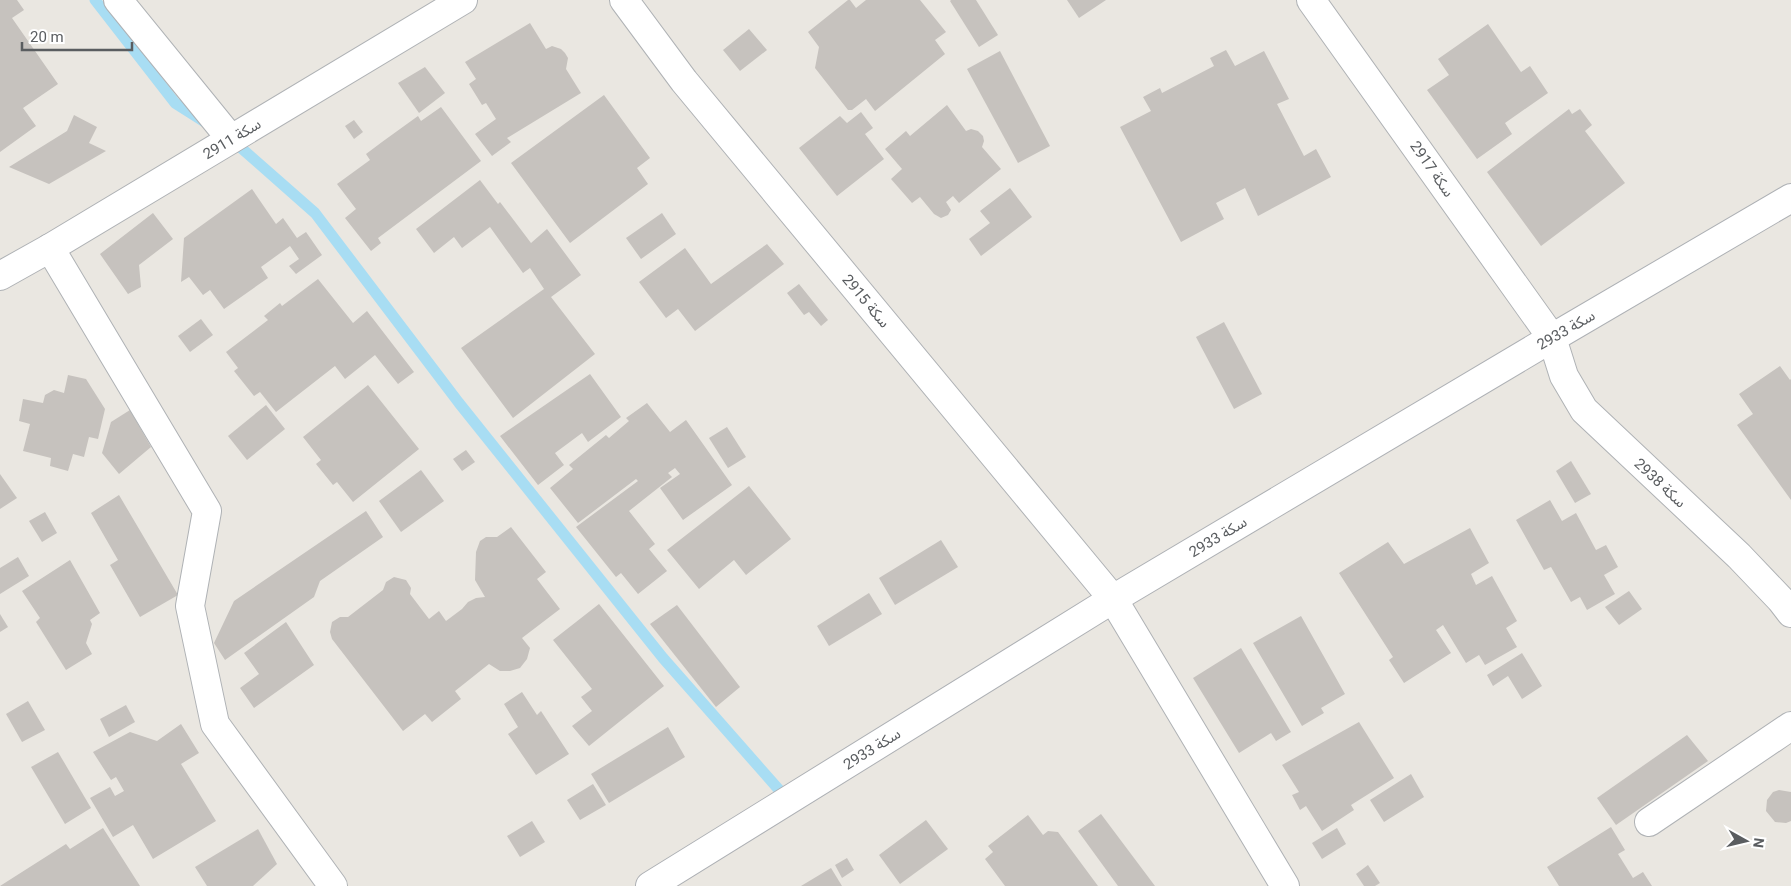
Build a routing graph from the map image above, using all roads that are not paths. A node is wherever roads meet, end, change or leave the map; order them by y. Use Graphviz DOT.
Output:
graph roads {
  1 [pos="118,0"];
  2 [pos="463,0"];
  3 [pos="1311,0"];
  4 [pos="634,4"];
  5 [pos="231,139"];
  6 [pos="1791,198"];
  7 [pos="50,248"];
  8 [pos="0,276"];
  9 [pos="1552,338"];
  10 [pos="1113,600"];
  11 [pos="1791,614"];
  12 [pos="1791,726"];
  13 [pos="1649,822"];
  14 [pos="333,886"];
  15 [pos="650,886"];
  16 [pos="1285,886"];
  1 -- 5 [label="street"];
  2 -- 5 [label="street, سكة 2911"];
  3 -- 9 [label="street, سكة 2917"];
  4 -- 10 [label="street, سكة 2915"];
  5 -- 7 [label="street, سكة 2911"];
  6 -- 9 [label="street, سكة 2933"];
  7 -- 8 [label="street, سكة 2911"];
  7 -- 14 [label="street"];
  9 -- 10 [label="street, سكة 2933"];
  9 -- 11 [label="street, سكة 2938"];
  10 -- 15 [label="street, سكة 2933"];
  10 -- 16 [label="street, سكة 2915"];
  12 -- 13 [label="street"];
}
